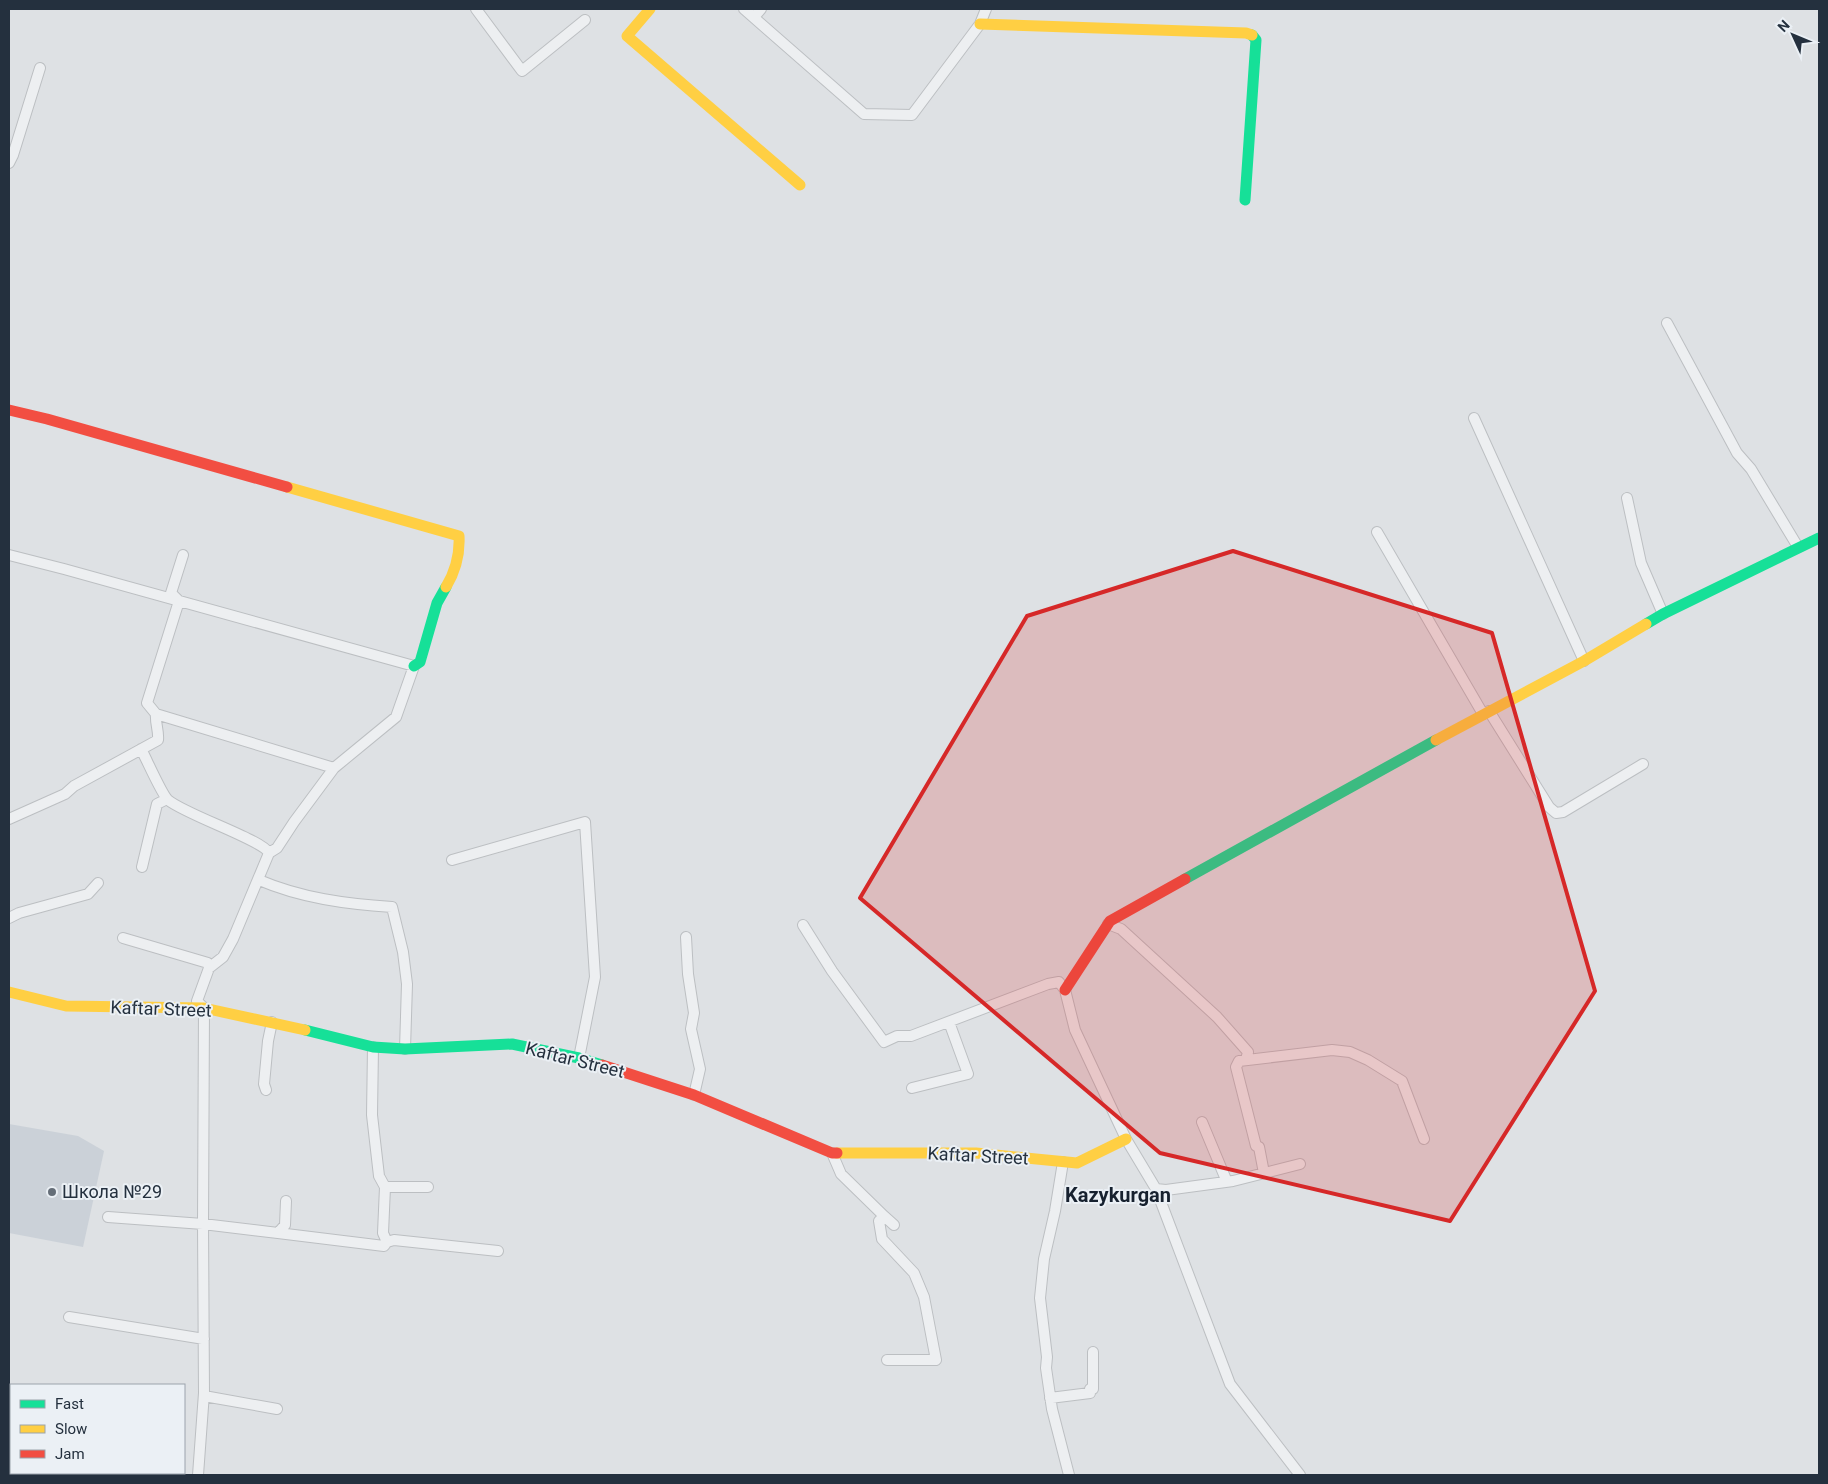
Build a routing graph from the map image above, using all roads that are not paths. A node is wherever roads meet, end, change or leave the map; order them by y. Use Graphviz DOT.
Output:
graph roads {
  1 [pos="476,9"];
  2 [pos="650,9"];
  3 [pos="744,9"];
  4 [pos="761,9"];
  5 [pos="986,9"];
  6 [pos="754,17"];
  7 [pos="585,20"];
  8 [pos="980,24"];
  9 [pos="40,68"];
  10 [pos="9,163"];
  11 [pos="800,185"];
  12 [pos="1245,200"];
  13 [pos="1667,324"];
  14 [pos="9,410"];
  15 [pos="1474,418"];
  16 [pos="1627,498"];
  17 [pos="1377,532"];
  18 [pos="1819,538"];
  19 [pos="1798,548"];
  20 [pos="183,555"];
  21 [pos="9,556"];
  22 [pos="179,600"];
  23 [pos="1663,614"];
  24 [pos="1584,661"];
  25 [pos="414,666"];
  26 [pos="1486,712"];
  27 [pos="156,714"];
  28 [pos="141,749"];
  29 [pos="1643,764"];
  30 [pos="334,768"];
  31 [pos="167,799"];
  32 [pos="9,819"];
  33 [pos="270,853"];
  34 [pos="452,860"];
  35 [pos="142,867"];
  36 [pos="259,880"];
  37 [pos="98,883"];
  38 [pos="9,918"];
  39 [pos="1108,924"];
  40 [pos="804,925"];
  41 [pos="686,937"];
  42 [pos="123,938"];
  43 [pos="208,968"];
  44 [pos="1065,990"];
  45 [pos="9,992"];
  46 [pos="204,1008"];
  47 [pos="272,1022"];
  48 [pos="950,1022"];
  49 [pos="373,1048"];
  50 [pos="405,1049"];
  51 [pos="578,1058"];
  52 [pos="1246,1060"];
  53 [pos="912,1088"];
  54 [pos="266,1090"];
  55 [pos="694,1095"];
  56 [pos="1202,1122"];
  57 [pos="1126,1138"];
  58 [pos="1424,1139"];
  59 [pos="832,1153"];
  60 [pos="1063,1162"];
  61 [pos="1300,1164"];
  62 [pos="1264,1173"];
  63 [pos="1227,1182"];
  64 [pos="385,1187"];
  65 [pos="428,1187"];
  66 [pos="1156,1189"];
  67 [pos="286,1201"];
  68 [pos="884,1216"];
  69 [pos="108,1217"];
  70 [pos="203,1224"];
  71 [pos="894,1225"];
  72 [pos="278,1233"];
  73 [pos="387,1242"];
  74 [pos="498,1251"];
  75 [pos="69,1317"];
  76 [pos="204,1339"];
  77 [pos="1093,1352"];
  78 [pos="887,1360"];
  79 [pos="204,1396"];
  80 [pos="1050,1398"];
  81 [pos="278,1409"];
  82 [pos="10,1436"];
  83 [pos="9,1449"];
  84 [pos="198,1475"];
  85 [pos="1069,1475"];
  86 [pos="1300,1475"];
  1 -- 7 [label="street"];
  2 -- 11 [label="street"];
  3 -- 6 [label="street"];
  4 -- 6 [label="street"];
  5 -- 8 [label="street"];
  6 -- 8 [label="street"];
  8 -- 12 [label="street"];
  9 -- 10 [label="street"];
  13 -- 19 [label="street"];
  14 -- 25 [label="street"];
  15 -- 24 [label="street"];
  16 -- 23 [label="street"];
  17 -- 26 [label="street"];
  18 -- 19 [label="street"];
  19 -- 23 [label="street"];
  20 -- 22 [label="street"];
  21 -- 22 [label="street"];
  22 -- 25 [label="street"];
  22 -- 27 [label="street"];
  23 -- 24 [label="street"];
  24 -- 26 [label="street"];
  25 -- 30 [label="street"];
  26 -- 29 [label="street"];
  26 -- 39 [label="street"];
  27 -- 28 [label="street"];
  27 -- 30 [label="street"];
  28 -- 31 [label="street"];
  28 -- 32 [label="street"];
  30 -- 33 [label="street"];
  31 -- 33 [label="street"];
  31 -- 35 [label="street"];
  33 -- 36 [label="street"];
  34 -- 51 [label="street"];
  36 -- 43 [label="street"];
  36 -- 50 [label="street"];
  37 -- 38 [label="street"];
  39 -- 44 [label="street"];
  39 -- 52 [label="street"];
  40 -- 48 [label="street"];
  41 -- 55 [label="street"];
  42 -- 43 [label="street"];
  43 -- 46 [label="street"];
  44 -- 48 [label="street"];
  44 -- 57 [label="street"];
  45 -- 46 [label="street, Kaftar Street"];
  46 -- 47 [label="street, Kaftar Street"];
  46 -- 70 [label="street"];
  47 -- 49 [label="street, Kaftar Street"];
  47 -- 54 [label="street"];
  48 -- 53 [label="street"];
  49 -- 50 [label="street, Kaftar Street"];
  49 -- 64 [label="street"];
  50 -- 51 [label="street, Kaftar Street"];
  51 -- 55 [label="street, Kaftar Street"];
  52 -- 58 [label="street"];
  52 -- 62 [label="street"];
  55 -- 59 [label="street, Kaftar Street"];
  56 -- 63 [label="street"];
  57 -- 60 [label="street, Kaftar Street"];
  57 -- 66 [label="street"];
  59 -- 60 [label="street, Kaftar Street"];
  59 -- 68 [label="street"];
  60 -- 80 [label="street"];
  61 -- 62 [label="street"];
  62 -- 63 [label="street"];
  63 -- 66 [label="street"];
  64 -- 65 [label="street"];
  64 -- 73 [label="street"];
  66 -- 86 [label="street"];
  67 -- 72 [label="street"];
  68 -- 71 [label="street"];
  68 -- 78 [label="street"];
  69 -- 70 [label="street"];
  70 -- 72 [label="street"];
  70 -- 76 [label="street"];
  72 -- 73 [label="street"];
  73 -- 74 [label="street"];
  75 -- 76 [label="street"];
  76 -- 79 [label="street"];
  77 -- 80 [label="street"];
  79 -- 81 [label="street"];
  79 -- 84 [label="street"];
  80 -- 85 [label="street"];
  82 -- 83 [label="street"];
}
